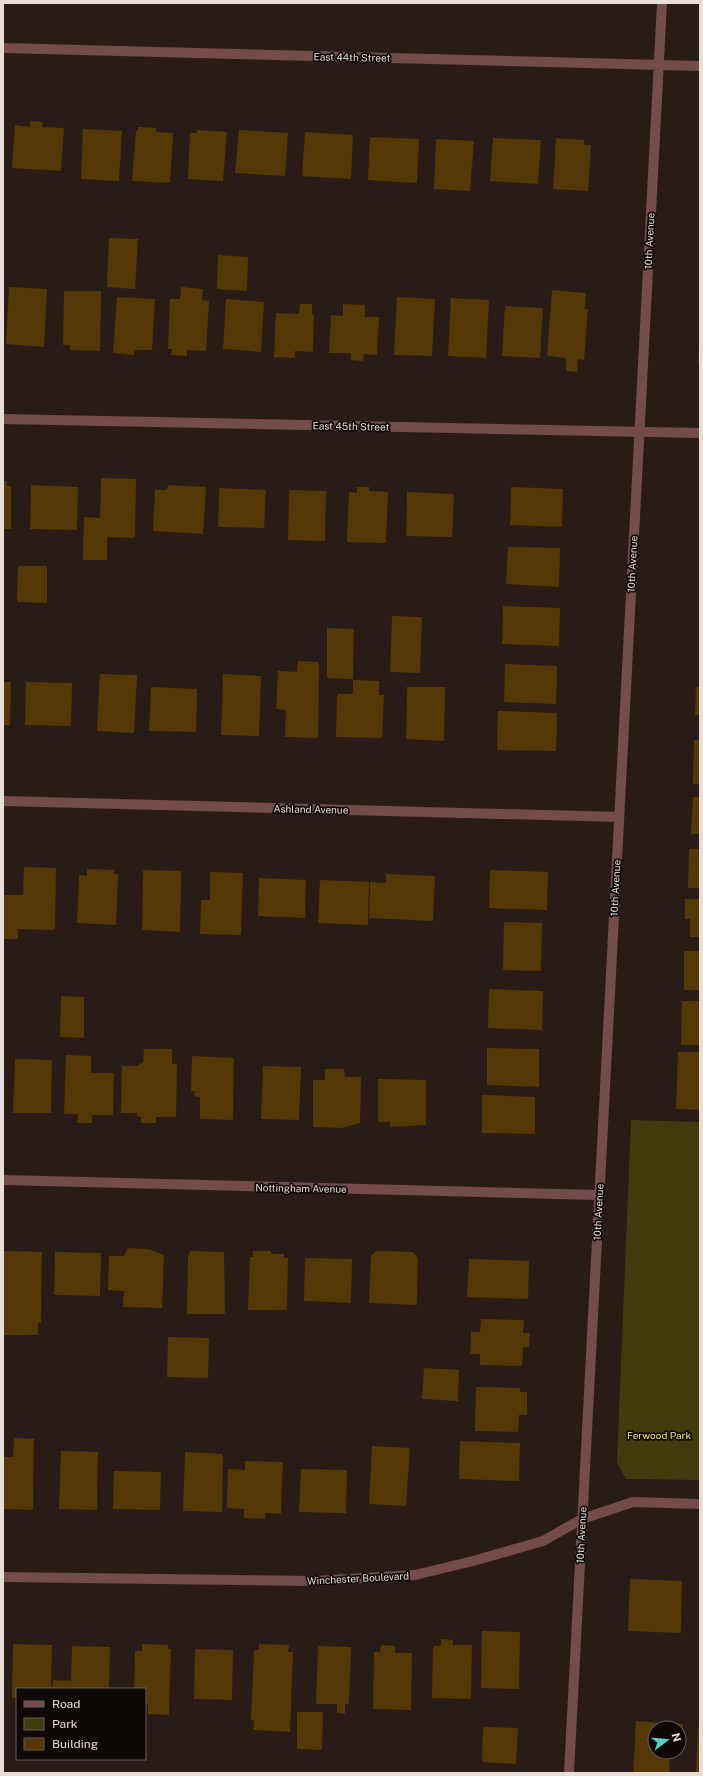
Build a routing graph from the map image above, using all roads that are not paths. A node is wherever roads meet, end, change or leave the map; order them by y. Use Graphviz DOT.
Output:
graph roads {
  1 [pos="662,3"];
  2 [pos="3,48"];
  3 [pos="658,65"];
  4 [pos="700,66"];
  5 [pos="3,419"];
  6 [pos="639,432"];
  7 [pos="700,433"];
  8 [pos="3,801"];
  9 [pos="619,817"];
  10 [pos="3,1180"];
  11 [pos="599,1195"];
  12 [pos="700,1504"];
  13 [pos="582,1519"];
  14 [pos="3,1577"];
  15 [pos="569,1773"];
  1 -- 3 [label="street, 10th Avenue"];
  2 -- 3 [label="street, East 44th Street"];
  3 -- 4 [label="street, East 44th Street"];
  3 -- 6 [label="street, 10th Avenue"];
  5 -- 6 [label="street, East 45th Street"];
  6 -- 7 [label="street, East 45th Street"];
  6 -- 9 [label="street, 10th Avenue"];
  8 -- 9 [label="street, Ashland Avenue"];
  9 -- 11 [label="street, 10th Avenue"];
  10 -- 11 [label="street, Nottingham Avenue"];
  11 -- 13 [label="street, 10th Avenue"];
  12 -- 13 [label="street, Winchester Boulevard"];
  13 -- 14 [label="street, Winchester Boulevard"];
  13 -- 15 [label="street, 10th Avenue"];
}
